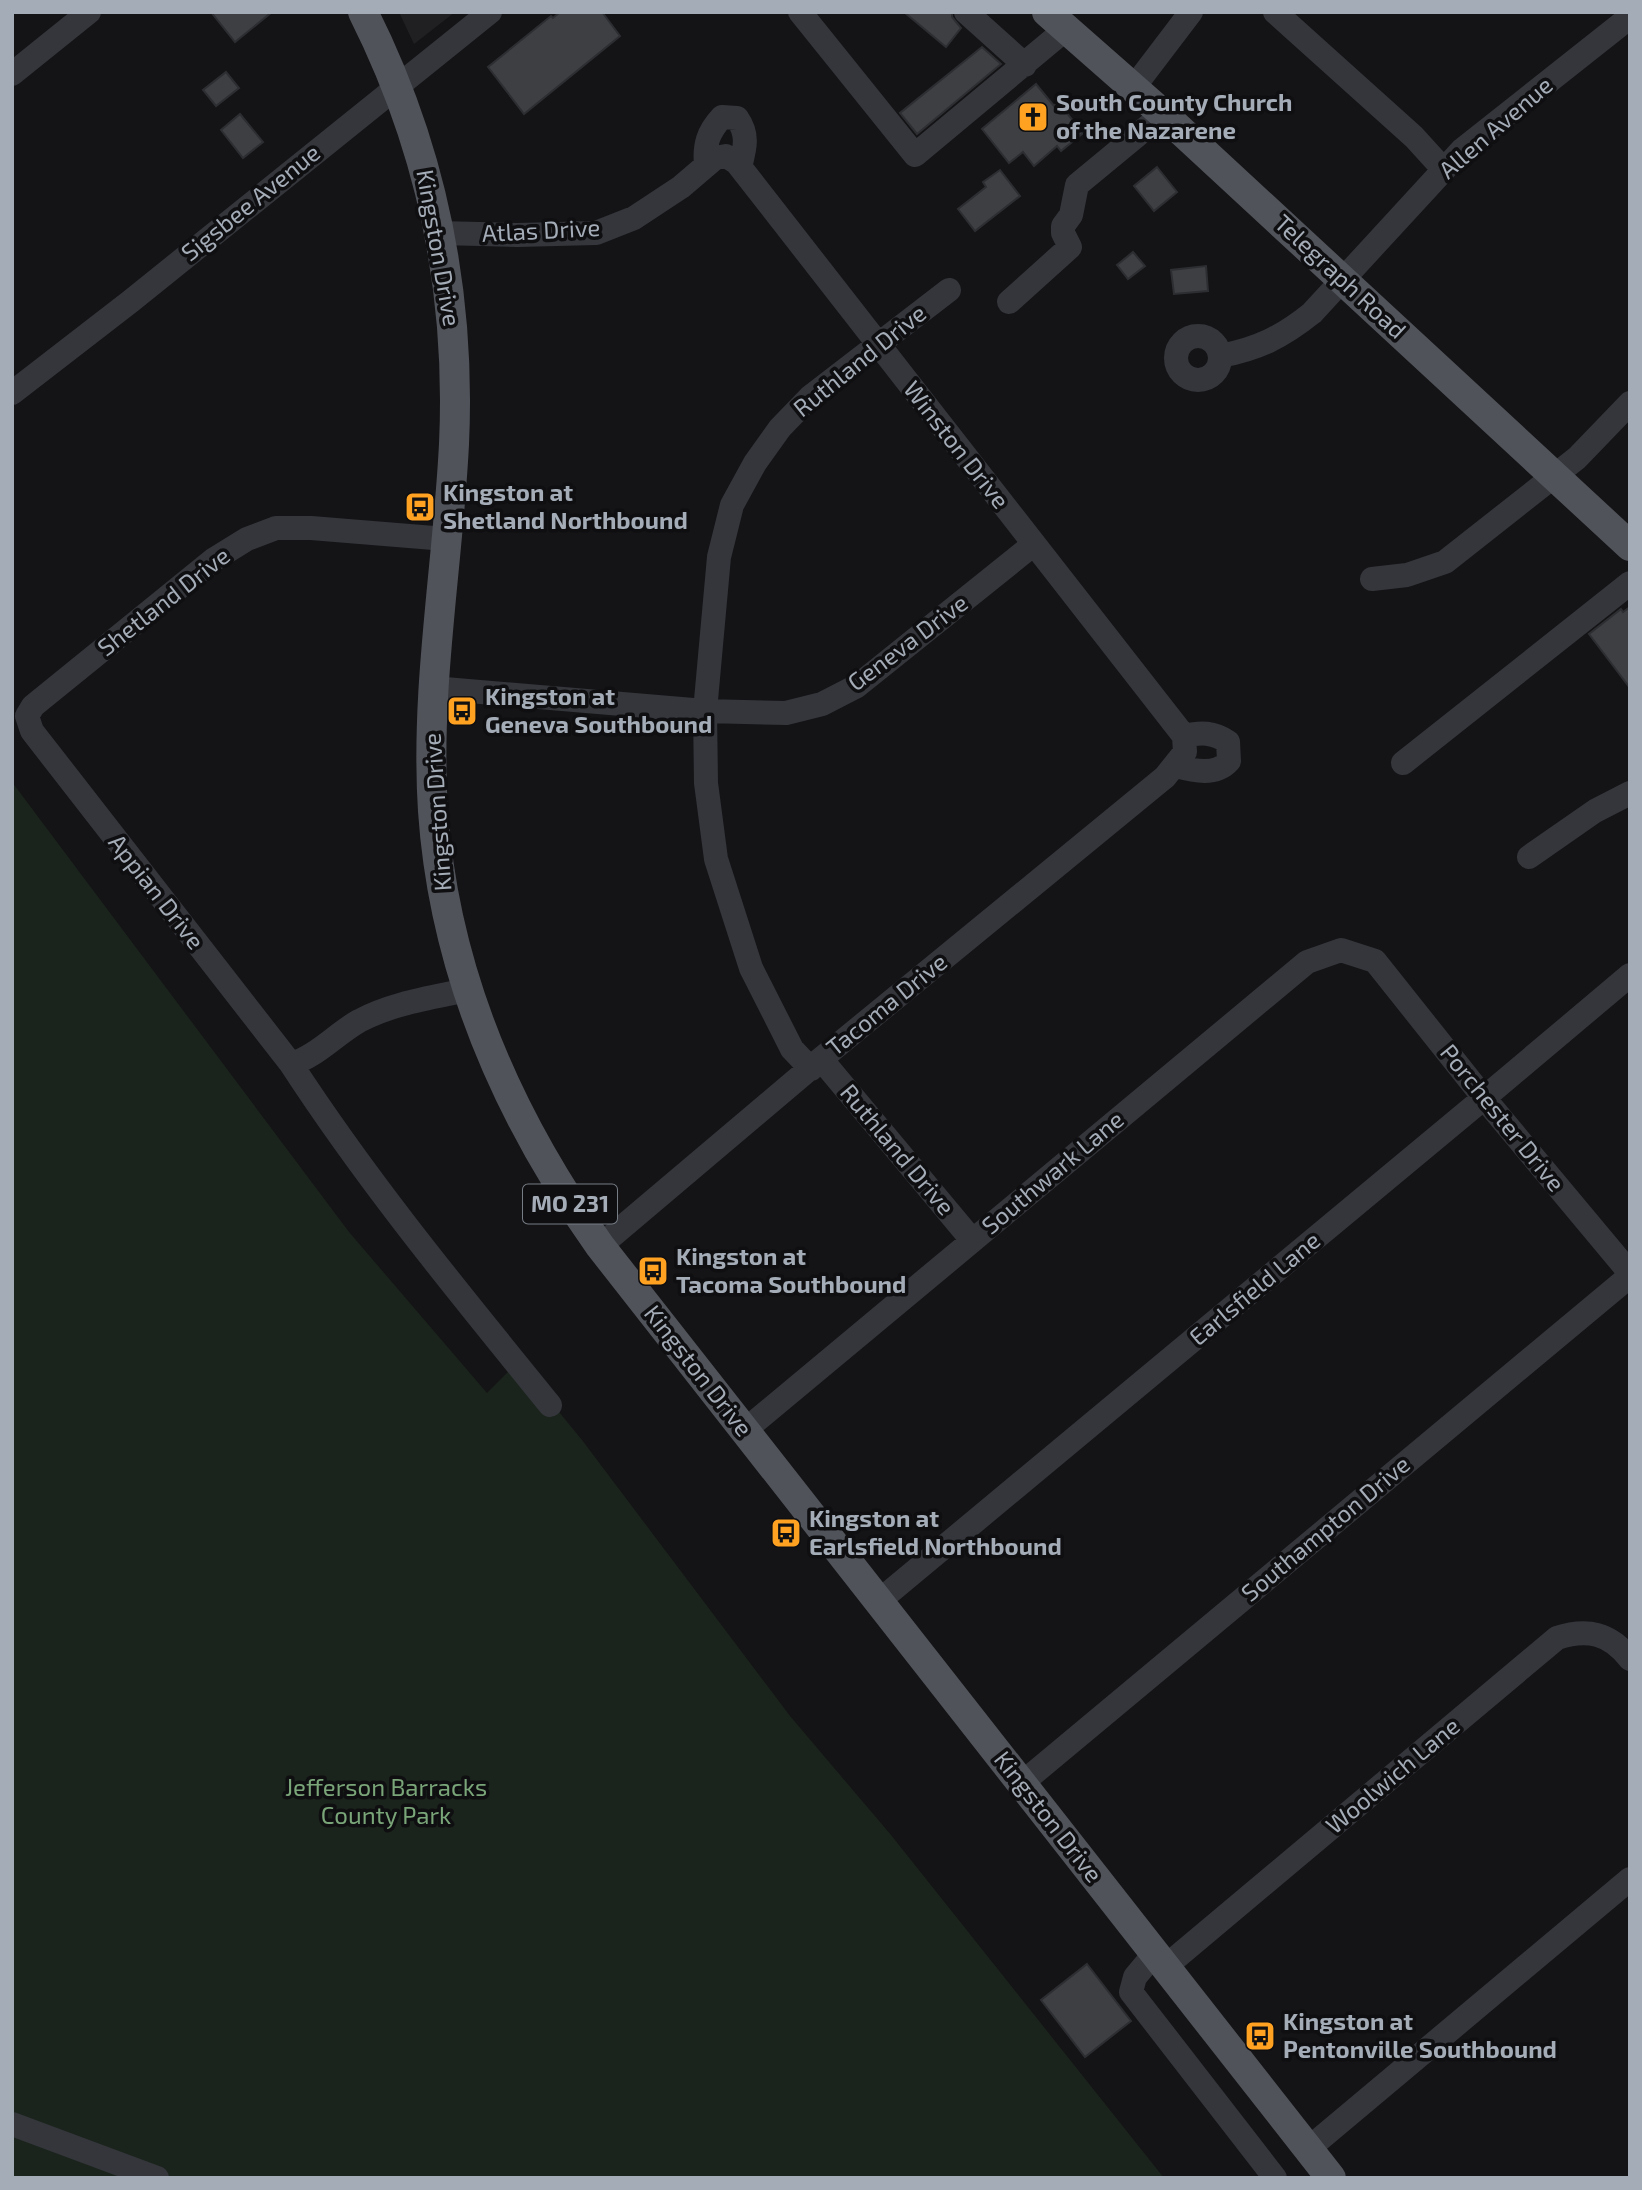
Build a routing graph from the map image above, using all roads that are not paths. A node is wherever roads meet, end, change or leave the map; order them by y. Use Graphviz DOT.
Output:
graph roads {
  1 [pos="89,12"];
  2 [pos="363,12"];
  3 [pos="490,12"];
  4 [pos="800,12"];
  5 [pos="966,12"];
  6 [pos="1191,12"];
  7 [pos="1275,12"];
  8 [pos="1630,17"];
  9 [pos="1060,19"];
  10 [pos="1025,65"];
  11 [pos="12,74"];
  12 [pos="397,87"];
  13 [pos="1134,87"];
  14 [pos="1163,114"];
  15 [pos="724,163"];
  16 [pos="1444,170"];
  17 [pos="439,233"];
  18 [pos="1343,279"];
  19 [pos="949,290"];
  20 [pos="1009,302"];
  21 [pos="877,345"];
  22 [pos="1220,356"];
  23 [pos="12,393"];
  24 [pos="1630,403"];
  25 [pos="1554,476"];
  26 [pos="446,539"];
  27 [pos="1034,544"];
  28 [pos="1630,546"];
  29 [pos="1372,579"];
  30 [pos="1630,583"];
  31 [pos="433,688"];
  32 [pos="705,711"];
  33 [pos="27,716"];
  34 [pos="1184,736"];
  35 [pos="1403,763"];
  36 [pos="1176,766"];
  37 [pos="1630,793"];
  38 [pos="1529,857"];
  39 [pos="1375,961"];
  40 [pos="1630,975"];
  41 [pos="467,990"];
  42 [pos="291,1064"];
  43 [pos="816,1064"];
  44 [pos="1484,1098"];
  45 [pos="972,1240"];
  46 [pos="600,1246"];
  47 [pos="1630,1274"];
  48 [pos="550,1405"];
  49 [pos="744,1431"];
  50 [pos="879,1601"];
  51 [pos="1630,1659"];
  52 [pos="1022,1783"];
  53 [pos="1630,1879"];
  54 [pos="1160,1960"];
  55 [pos="12,2124"];
  56 [pos="1308,2149"];
  57 [pos="157,2178"];
  58 [pos="1275,2178"];
  59 [pos="1331,2178"];
  1 -- 11 [label="street"];
  2 -- 12 [label="main road, Kingston Drive / MO 231"];
  3 -- 12 [label="street, Sigsbee Avenue"];
  4 -- 10 [label="street"];
  5 -- 10 [label="street"];
  6 -- 13 [label="street"];
  7 -- 16 [label="street"];
  8 -- 16 [label="street, Allen Avenue"];
  9 -- 10 [label="street"];
  9 -- 13 [label="main road, Telegraph Road"];
  12 -- 17 [label="main road, Kingston Drive / MO 231"];
  12 -- 23 [label="street, Sigsbee Avenue"];
  13 -- 14 [label="main road, Telegraph Road"];
  14 -- 18 [label="main road, Telegraph Road"];
  14 -- 20 [label="street"];
  15 -- 17 [label="street, Atlas Drive"];
  15 -- 21 [label="street, Winston Drive"];
  16 -- 18 [label="street, Allen Avenue"];
  17 -- 26 [label="main road, Kingston Drive / MO 231"];
  18 -- 22 [label="street, Allen Avenue"];
  18 -- 25 [label="main road, Telegraph Road"];
  19 -- 21 [label="street, Ruthland Drive"];
  21 -- 27 [label="street, Winston Drive"];
  21 -- 32 [label="street, Ruthland Drive"];
  24 -- 25 [label="street"];
  25 -- 28 [label="main road, Telegraph Road"];
  25 -- 29 [label="street"];
  26 -- 31 [label="main road, Kingston Drive / MO 231"];
  26 -- 33 [label="street, Shetland Drive"];
  27 -- 32 [label="street, Geneva Drive"];
  27 -- 34 [label="street, Winston Drive"];
  30 -- 35 [label="street"];
  31 -- 32 [label="street, Geneva Drive"];
  31 -- 41 [label="main road, Kingston Drive / MO 231"];
  32 -- 43 [label="street, Ruthland Drive"];
  33 -- 42 [label="street, Appian Drive"];
  34 -- 36 [label="street"];
  34 -- 36 [label="street"];
  36 -- 43 [label="street, Tacoma Drive"];
  37 -- 38 [label="street"];
  39 -- 44 [label="street, Porchester Drive"];
  39 -- 45 [label="street, Southwark Lane"];
  40 -- 44 [label="street, Earlsfield Lane"];
  41 -- 42 [label="street"];
  41 -- 46 [label="main road, Kingston Drive / MO 231"];
  42 -- 48 [label="street, Appian Drive"];
  43 -- 45 [label="street, Ruthland Drive"];
  43 -- 46 [label="street, Tacoma Drive"];
  44 -- 47 [label="street, Porchester Drive"];
  44 -- 50 [label="street, Earlsfield Lane"];
  45 -- 49 [label="street, Southwark Lane"];
  46 -- 49 [label="main road, Kingston Drive / MO 231"];
  47 -- 52 [label="street, Southampton Drive"];
  49 -- 50 [label="main road, Kingston Drive / MO 231"];
  50 -- 52 [label="main road, Kingston Drive / MO 231"];
  51 -- 54 [label="street, Woolwich Lane"];
  52 -- 54 [label="main road, Kingston Drive / MO 231"];
  53 -- 56 [label="street"];
  54 -- 56 [label="main road, Kingston Drive / MO 231"];
  54 -- 58 [label="street, Woolwich Lane"];
  55 -- 57 [label="street"];
  56 -- 59 [label="main road, Kingston Drive / MO 231"];
}
